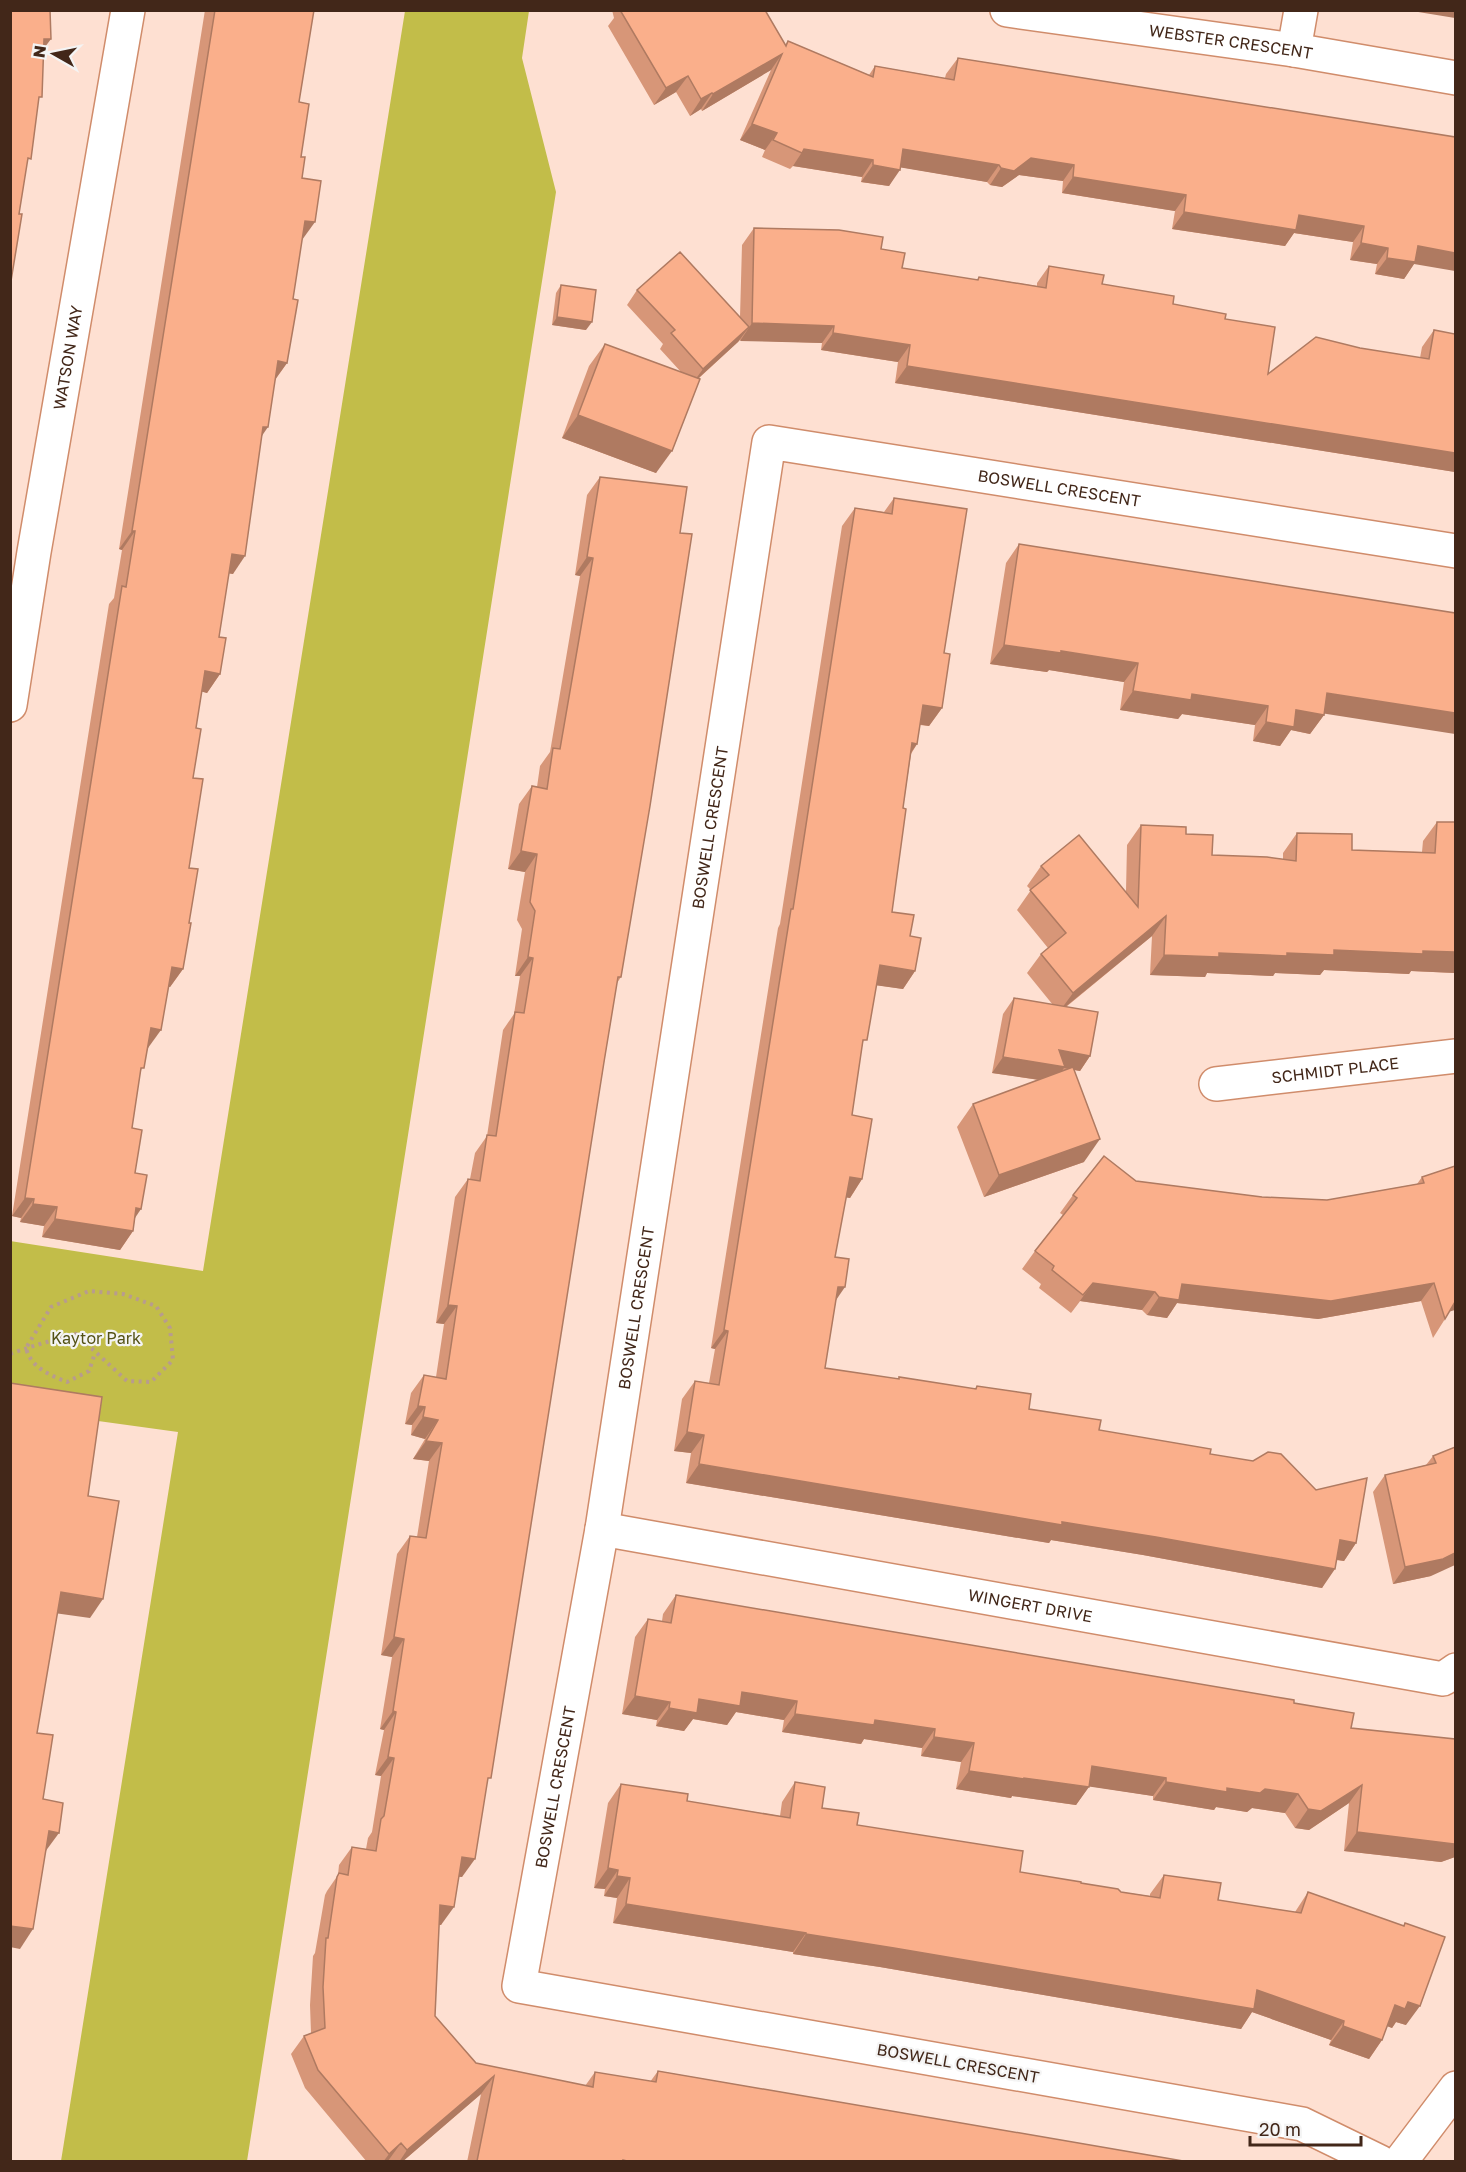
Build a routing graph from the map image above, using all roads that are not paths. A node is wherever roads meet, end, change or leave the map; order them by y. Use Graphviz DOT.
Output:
graph roads {
  1 [pos="128,10"];
  2 [pos="1007,10"];
  3 [pos="1300,10"];
  4 [pos="1294,50"];
  5 [pos="1455,78"];
  6 [pos="22,550"];
  7 [pos="1455,550"];
  8 [pos="10,705"];
  9 [pos="1455,1056"];
  10 [pos="1216,1084"];
  11 [pos="602,1529"];
  12 [pos="1455,1670"];
  13 [pos="1455,2088"];
  14 [pos="1380,2162"];
  15 [pos="1400,2162"];
  1 -- 6 [label="street, WATSON WAY"];
  2 -- 4 [label="street, WEBSTER CRESCENT"];
  3 -- 4 [label="street"];
  4 -- 5 [label="street, WEBSTER CRESCENT"];
  6 -- 8 [label="street, WATSON WAY"];
  7 -- 11 [label="street, BOSWELL CRESCENT"];
  9 -- 10 [label="street, SCHMIDT PLACE"];
  11 -- 12 [label="street, WINGERT DRIVE"];
  11 -- 14 [label="street, BOSWELL CRESCENT"];
  13 -- 15 [label="street"];
}
